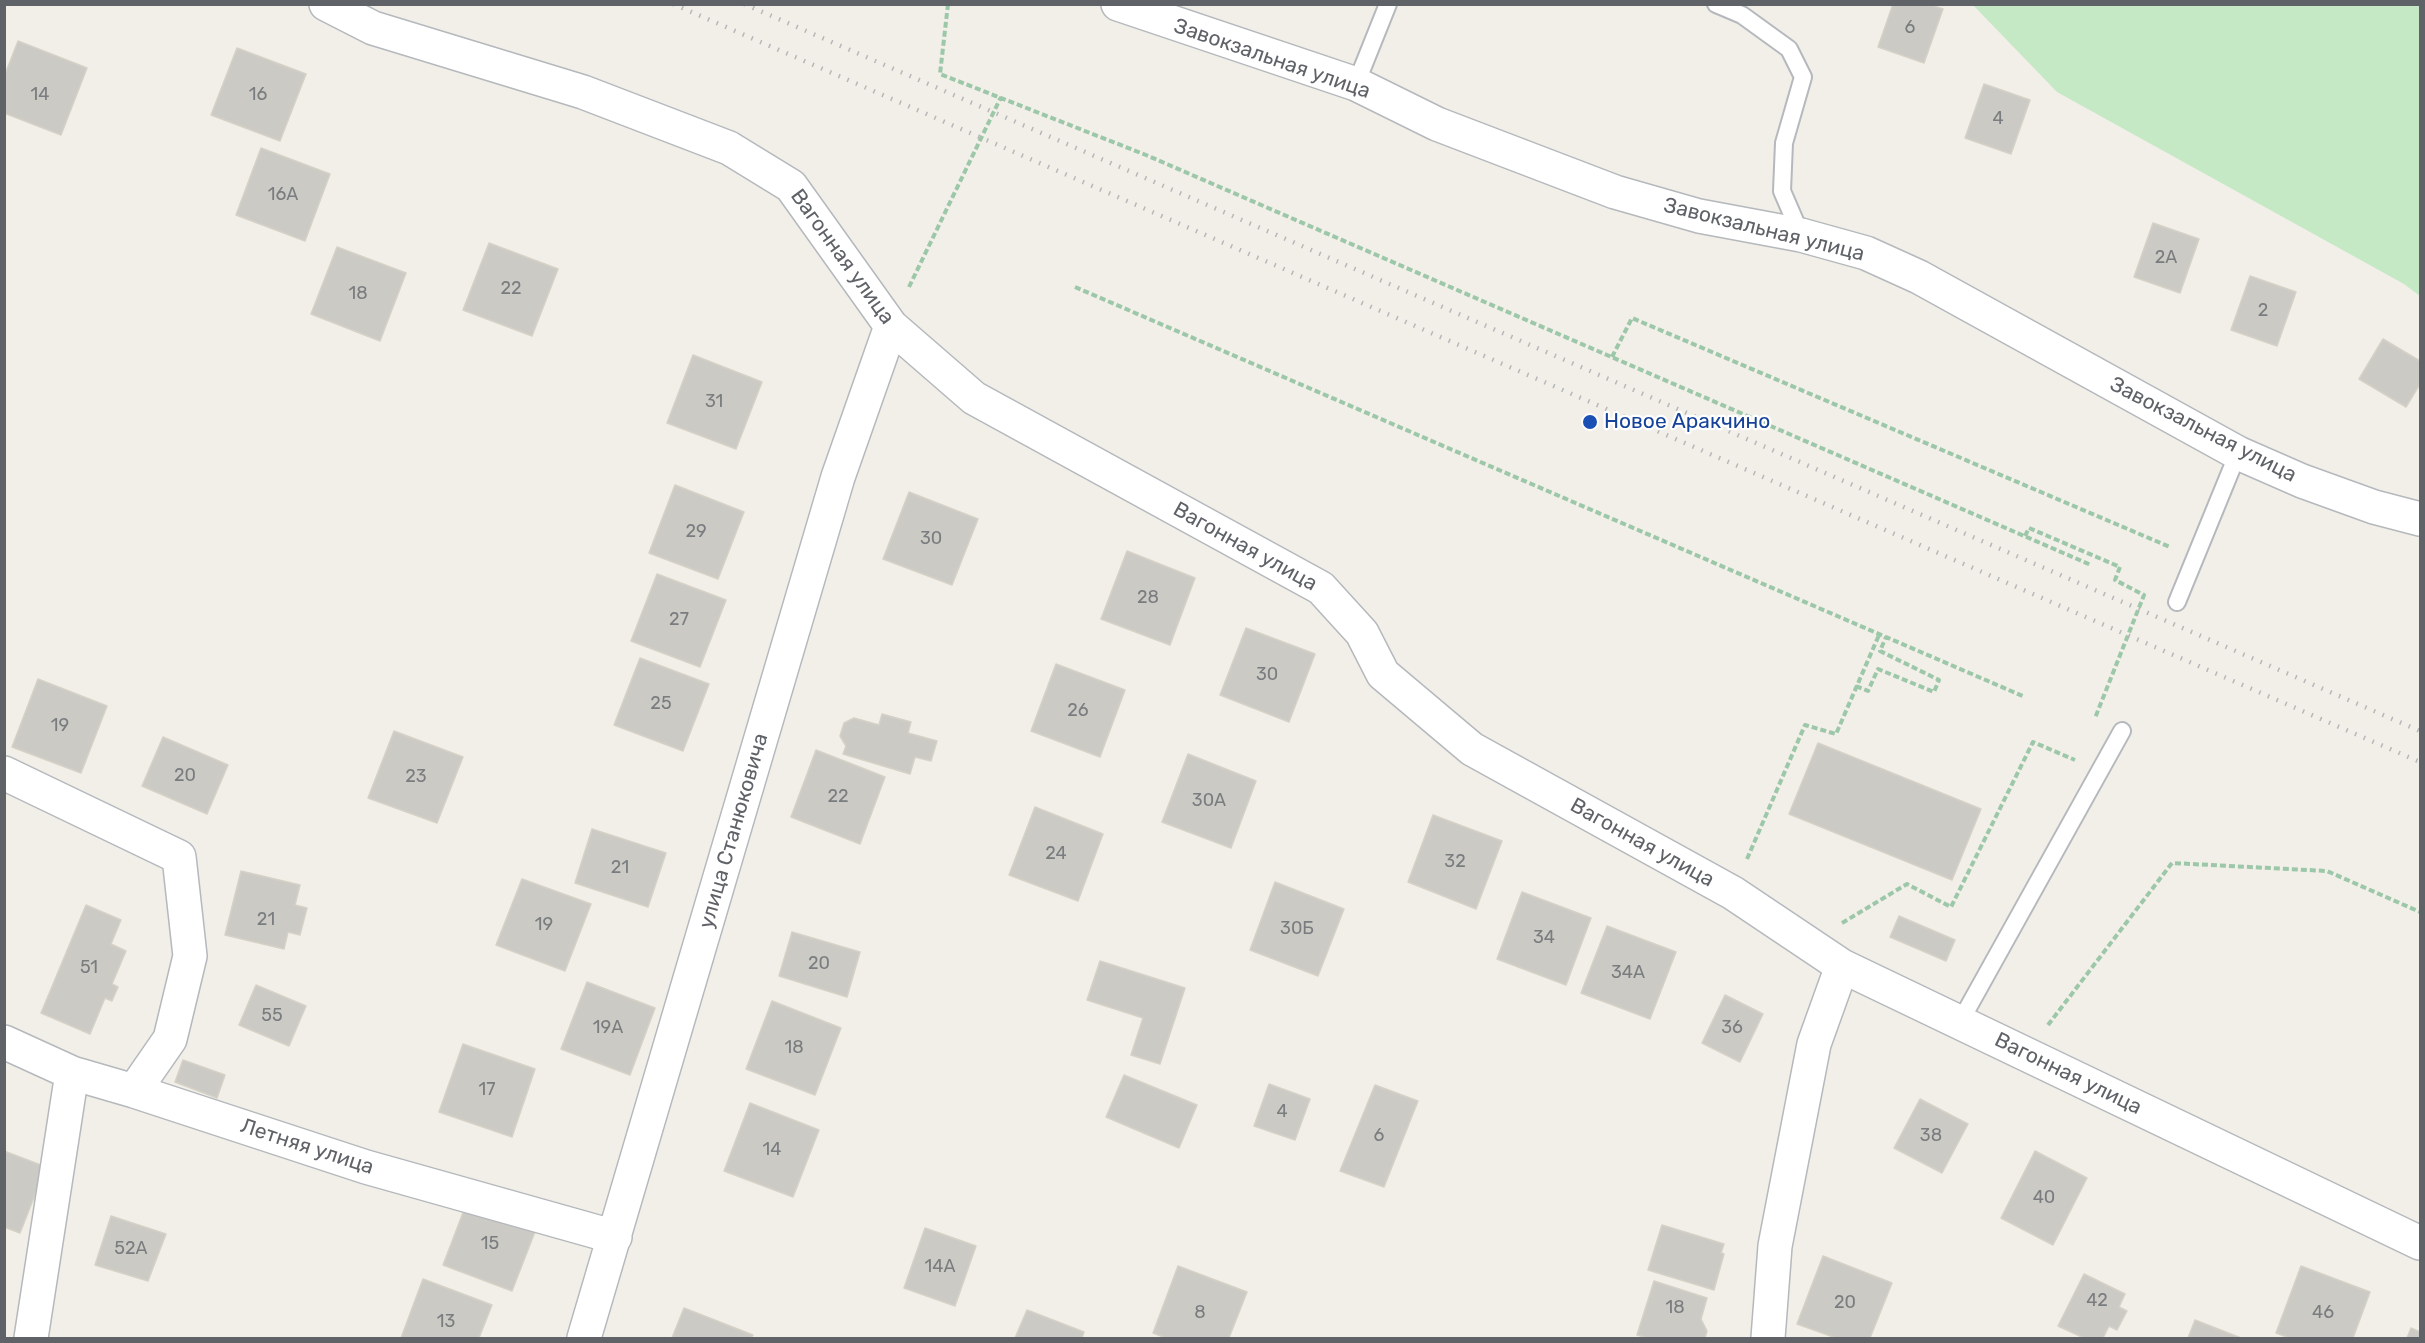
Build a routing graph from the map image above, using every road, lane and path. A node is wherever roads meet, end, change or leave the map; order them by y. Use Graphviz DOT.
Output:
graph roads {
  1 [pos="326,4"];
  2 [pos="948,4"];
  3 [pos="1118,4"];
  4 [pos="1389,4"];
  5 [pos="1716,4"];
  6 [pos="1356,84"];
  7 [pos="1001,97"];
  8 [pos="1802,235"];
  9 [pos="1075,287"];
  10 [pos="891,326"];
  11 [pos="1612,357"];
  12 [pos="2238,453"];
  13 [pos="2421,519"];
  14 [pos="2025,536"];
  15 [pos="2195,558"];
  16 [pos="2091,565"];
  17 [pos="2176,602"];
  18 [pos="1879,634"];
  19 [pos="1886,637"];
  20 [pos="1856,686"];
  21 [pos="2025,697"];
  22 [pos="2091,728"];
  23 [pos="2122,731"];
  24 [pos="2082,750"];
  25 [pos="4,773"];
  26 [pos="1733,893"];
  27 [pos="2421,912"];
  28 [pos="1815,948"];
  29 [pos="1842,966"];
  30 [pos="1960,1022"];
  31 [pos="4,1042"];
  32 [pos="2026,1054"];
  33 [pos="72,1073"];
  34 [pos="134,1090"];
  35 [pos="615,1237"];
  36 [pos="2421,1243"];
  37 [pos="31,1338"];
  38 [pos="584,1338"];
  39 [pos="1768,1338"];
  1 -- 10 [label="street, Вагонная улица"];
  2 -- 7 [label="path"];
  3 -- 6 [label="street, Завокзальная улица"];
  4 -- 6 [label="lane"];
  5 -- 8 [label="lane"];
  6 -- 8 [label="street, Завокзальная улица"];
  7 -- 10 [label="path"];
  7 -- 11 [label="path"];
  8 -- 12 [label="street, Завокзальная улица"];
  9 -- 18 [label="path"];
  10 -- 26 [label="street, Вагонная улица"];
  10 -- 35 [label="street, улица Станюковича"];
  11 -- 14 [label="path"];
  11 -- 15 [label="path"];
  12 -- 13 [label="street, Завокзальная улица"];
  12 -- 15 [label="lane"];
  14 -- 16 [label="path"];
  14 -- 22 [label="path"];
  15 -- 17 [label="lane"];
  18 -- 19 [label="path"];
  18 -- 20 [label="path"];
  19 -- 20 [label="path"];
  19 -- 21 [label="path"];
  20 -- 26 [label="path"];
  23 -- 30 [label="lane"];
  24 -- 28 [label="path"];
  25 -- 34 [label="street"];
  26 -- 28 [label="street, Вагонная улица"];
  27 -- 32 [label="path"];
  28 -- 29 [label="street, Вагонная улица"];
  29 -- 30 [label="street, Вагонная улица"];
  29 -- 39 [label="street"];
  30 -- 32 [label="street, Вагонная улица"];
  31 -- 33 [label="street, Летняя улица"];
  32 -- 36 [label="street, Вагонная улица"];
  33 -- 34 [label="street, Летняя улица"];
  33 -- 37 [label="street"];
  34 -- 35 [label="street, Летняя улица"];
  35 -- 38 [label="street, улица Станюковича"];
}
